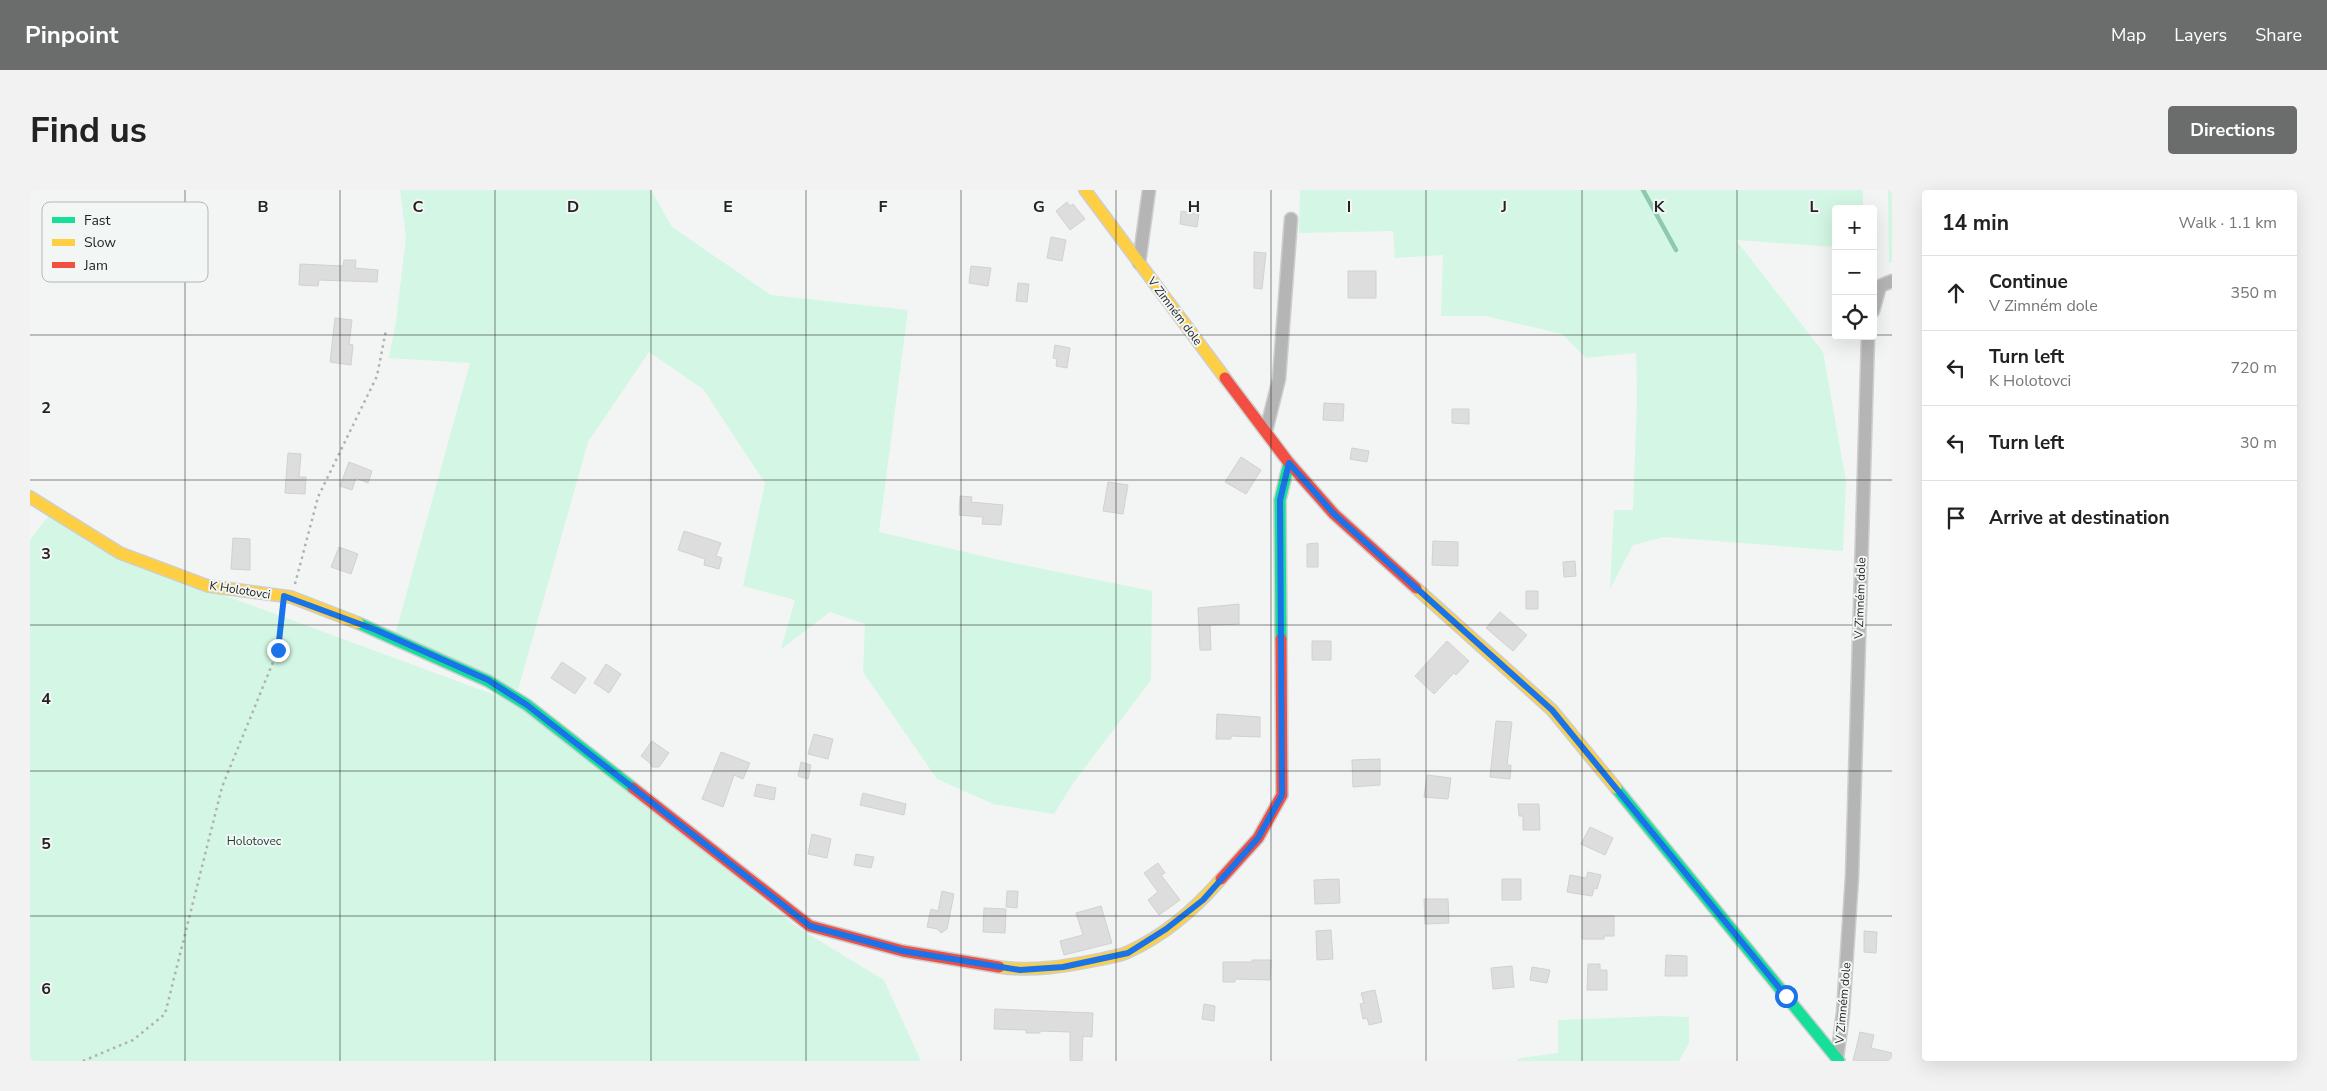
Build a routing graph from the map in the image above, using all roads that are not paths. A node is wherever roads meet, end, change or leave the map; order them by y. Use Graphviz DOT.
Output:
graph roads {
  1 [pos="1085,190"];
  2 [pos="1149,190"];
  3 [pos="1291,219"];
  4 [pos="1139,263"];
  5 [pos="1892,281"];
  6 [pos="1877,297"];
  7 [pos="1868,340"];
  8 [pos="1266,431"];
  9 [pos="1289,463"];
  10 [pos="30,497"];
  11 [pos="1838,1060"];
  1 -- 4 [label="street, V Zimném dole"];
  2 -- 4 [label="street"];
  3 -- 8 [label="street"];
  4 -- 8 [label="street, V Zimném dole"];
  5 -- 6 [label="street"];
  7 -- 11 [label="street, V Zimném dole"];
  8 -- 9 [label="street, V Zimném dole"];
  9 -- 10 [label="street, K Holotovci"];
  9 -- 11 [label="street, V Zimném dole"];
}
